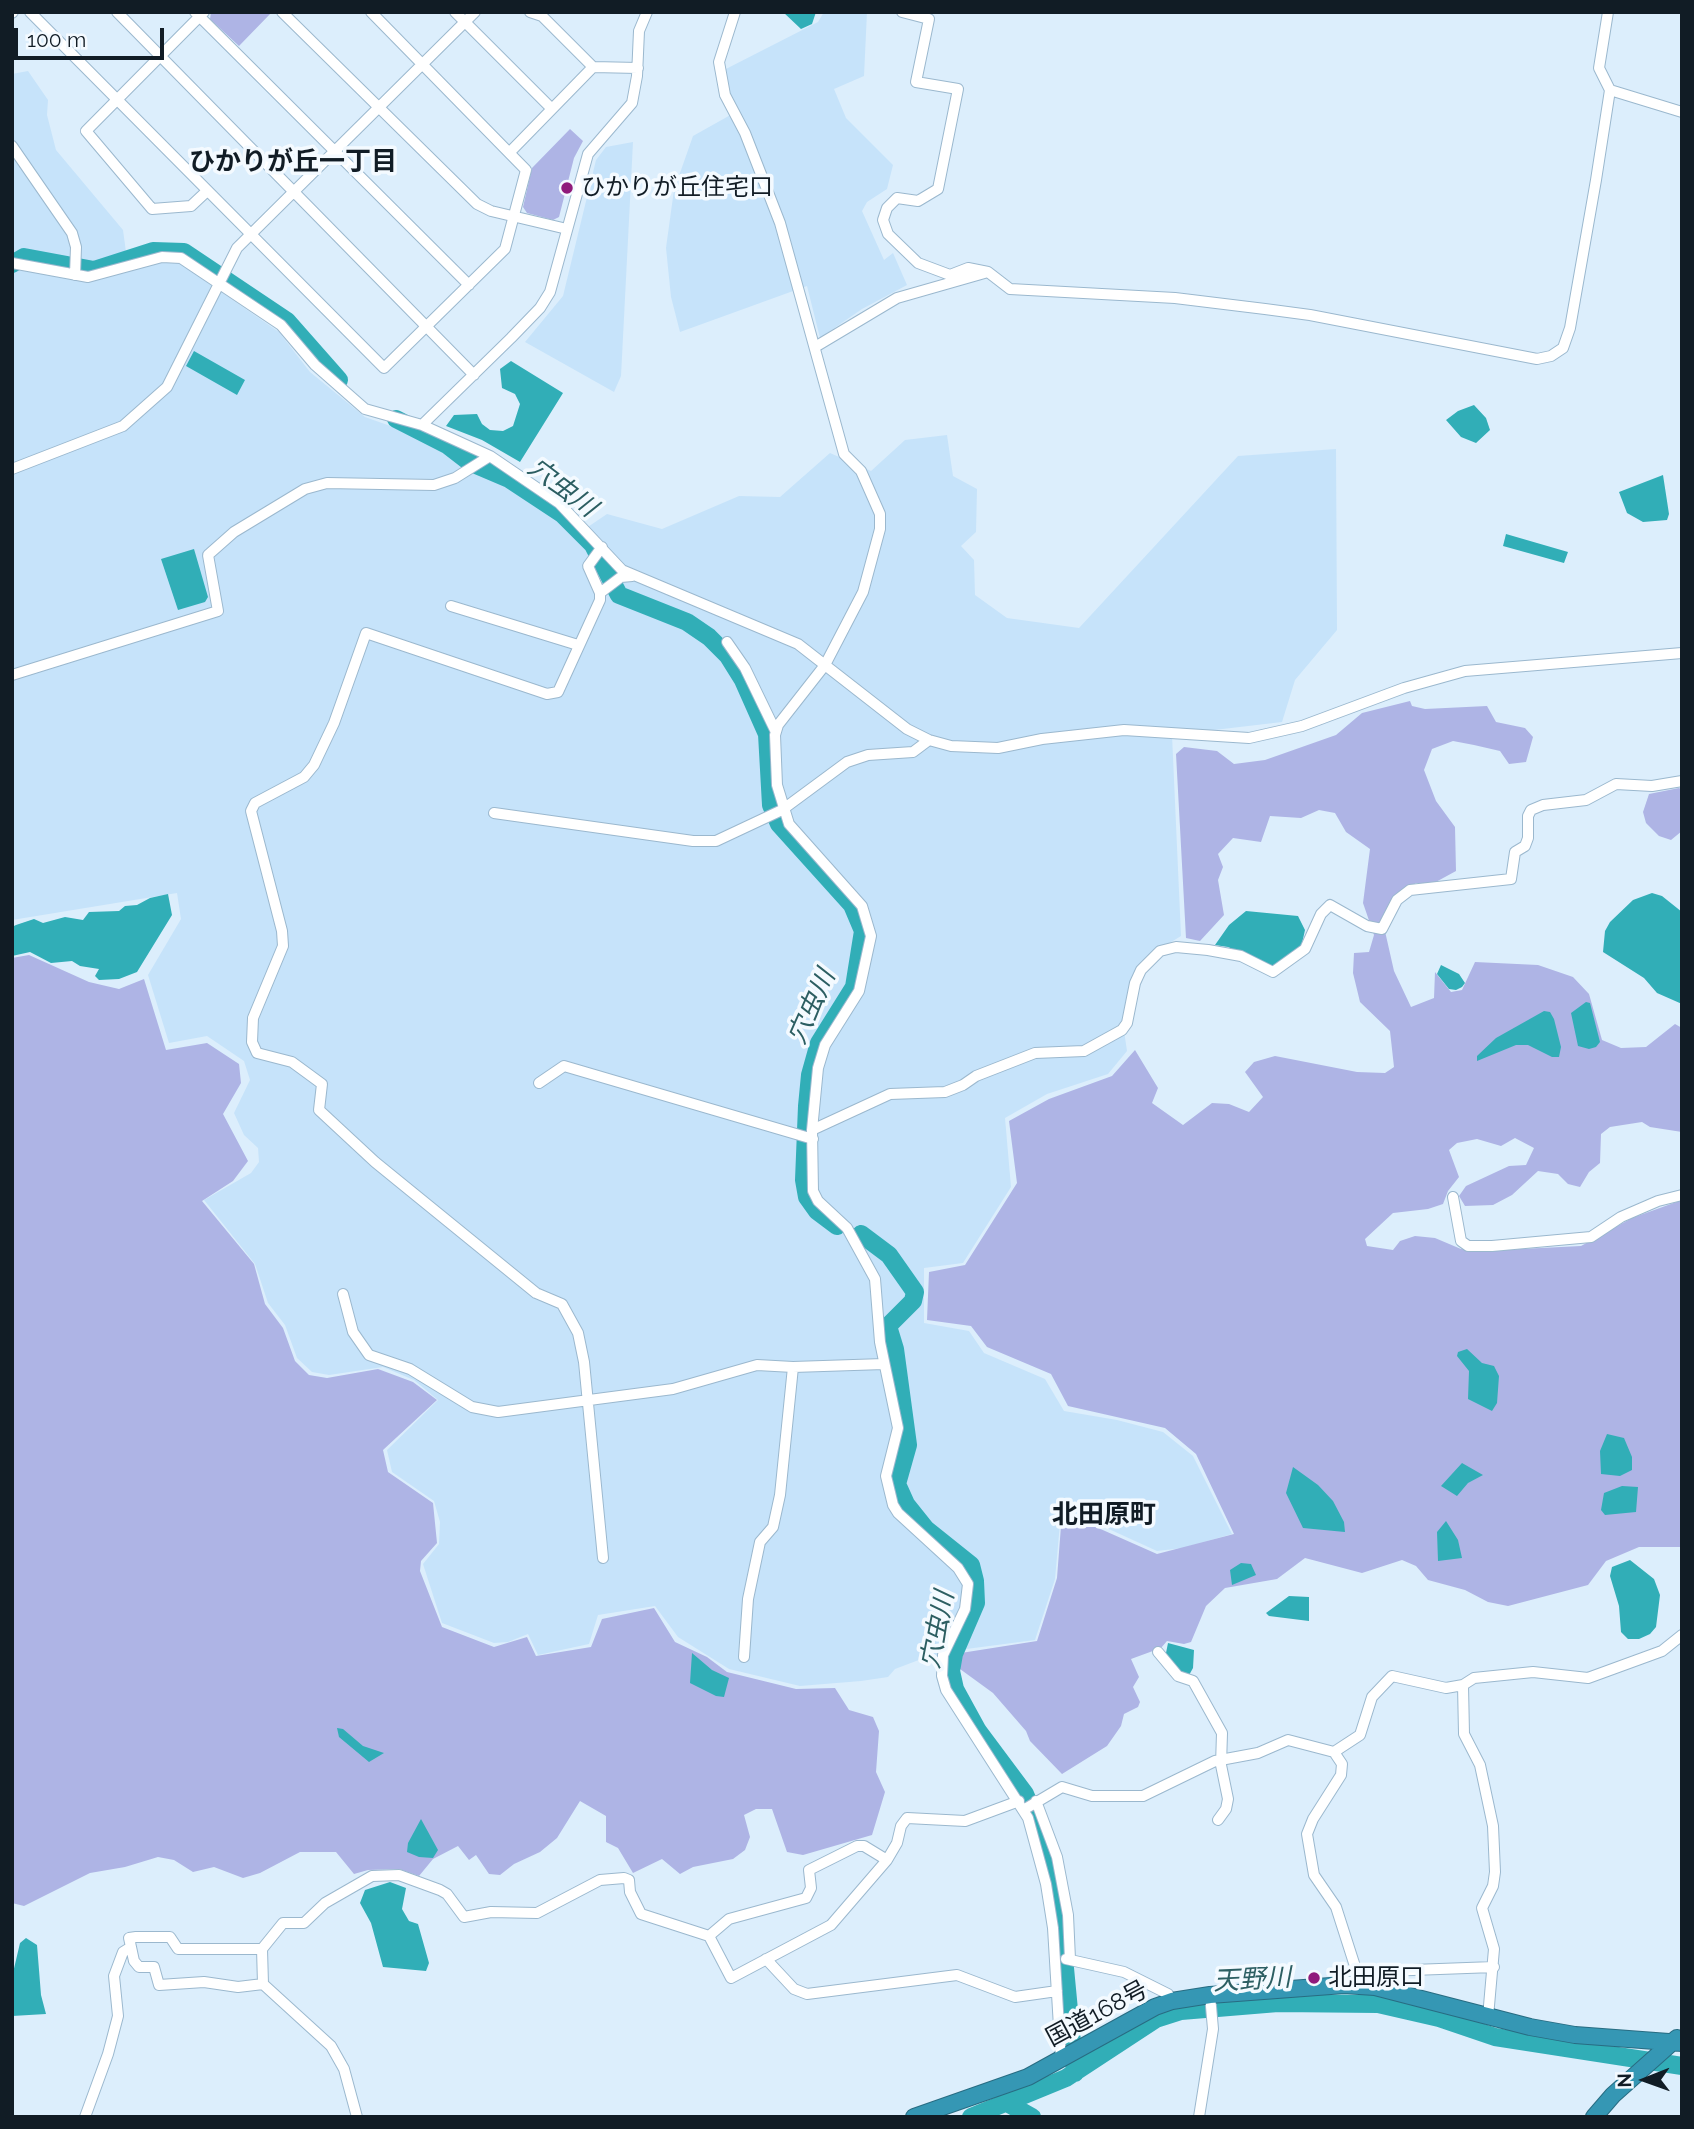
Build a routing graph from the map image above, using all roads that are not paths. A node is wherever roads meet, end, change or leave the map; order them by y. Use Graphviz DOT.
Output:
graph roads {
  1 [pos="30,12"];
  2 [pos="117,12"];
  3 [pos="282,12"];
  4 [pos="371,12"];
  5 [pos="455,12"];
  6 [pos="475,12"];
  7 [pos="530,12"];
  8 [pos="646,12"];
  9 [pos="735,12"];
  10 [pos="902,12"];
  11 [pos="1608,12"];
  12 [pos="199,14"];
  13 [pos="464,22"];
  14 [pos="160,56"];
  15 [pos="423,64"];
  16 [pos="593,67"];
  17 [pos="638,68"];
  18 [pos="1610,90"];
  19 [pos="117,100"];
  20 [pos="379,107"];
  21 [pos="552,109"];
  22 [pos="1682,113"];
  23 [pos="12,146"];
  24 [pos="335,151"];
  25 [pos="510,152"];
  26 [pos="207,191"];
  27 [pos="295,193"];
  28 [pos="516,218"];
  29 [pos="567,229"];
  30 [pos="251,234"];
  31 [pos="12,263"];
  32 [pos="988,272"];
  33 [pos="75,275"];
  34 [pos="219,284"];
  35 [pos="469,285"];
  36 [pos="426,327"];
  37 [pos="815,347"];
  38 [pos="474,375"];
  39 [pos="422,425"];
  40 [pos="490,456"];
  41 [pos="12,469"];
  42 [pos="602,547"];
  43 [pos="633,576"];
  44 [pos="600,593"];
  45 [pos="451,606"];
  46 [pos="727,642"];
  47 [pos="578,645"];
  48 [pos="1682,653"];
  49 [pos="825,665"];
  50 [pos="12,675"];
  51 [pos="775,730"];
  52 [pos="929,740"];
  53 [pos="1682,781"];
  54 [pos="782,810"];
  55 [pos="494,813"];
  56 [pos="539,1083"];
  57 [pos="812,1134"];
  58 [pos="1682,1195"];
  59 [pos="1453,1197"];
  60 [pos="343,1294"];
  61 [pos="884,1364"];
  62 [pos="793,1367"];
  63 [pos="586,1398"];
  64 [pos="603,1559"];
  65 [pos="1682,1636"];
  66 [pos="1158,1652"];
  67 [pos="744,1657"];
  68 [pos="1462,1685"];
  69 [pos="1334,1752"];
  70 [pos="1221,1759"];
  71 [pos="1036,1801"];
  72 [pos="1022,1805"];
  73 [pos="1218,1820"];
  74 [pos="887,1860"];
  75 [pos="709,1936"];
  76 [pos="131,1947"];
  77 [pos="262,1949"];
  78 [pos="1056,1958"];
  79 [pos="766,1959"];
  80 [pos="1070,1959"];
  81 [pos="1494,1967"];
  82 [pos="1359,1979"];
  83 [pos="263,1984"];
  84 [pos="1057,1991"];
  85 [pos="1210,1996"];
  86 [pos="1171,2001"];
  87 [pos="1488,2017"];
  88 [pos="1679,2039"];
  89 [pos="1061,2060"];
  90 [pos="85,2117"];
  91 [pos="357,2117"];
  92 [pos="914,2117"];
  93 [pos="1199,2117"];
  94 [pos="1594,2117"];
  1 -- 19 [label="street"];
  2 -- 14 [label="street"];
  3 -- 20 [label="street"];
  4 -- 15 [label="street"];
  5 -- 13 [label="street"];
  6 -- 13 [label="street"];
  7 -- 16 [label="street"];
  8 -- 17 [label="street"];
  9 -- 37 [label="street"];
  10 -- 32 [label="street"];
  11 -- 18 [label="street"];
  12 -- 14 [label="street"];
  12 -- 24 [label="street"];
  13 -- 15 [label="street"];
  13 -- 21 [label="street"];
  14 -- 19 [label="street"];
  14 -- 27 [label="street"];
  15 -- 20 [label="street"];
  15 -- 25 [label="street"];
  16 -- 17 [label="street"];
  16 -- 21 [label="street"];
  17 -- 29 [label="street"];
  18 -- 22 [label="street"];
  18 -- 32 [label="street"];
  19 -- 26 [label="street"];
  19 -- 26 [label="street"];
  20 -- 24 [label="street"];
  20 -- 28 [label="street"];
  21 -- 25 [label="street"];
  23 -- 33 [label="street"];
  24 -- 27 [label="street"];
  24 -- 35 [label="street"];
  25 -- 28 [label="street"];
  26 -- 30 [label="street"];
  27 -- 30 [label="street"];
  27 -- 36 [label="street"];
  28 -- 29 [label="street"];
  28 -- 35 [label="street"];
  29 -- 38 [label="street"];
  30 -- 34 [label="street"];
  30 -- 36 [label="street"];
  31 -- 33 [label="street"];
  32 -- 37 [label="street"];
  33 -- 34 [label="street"];
  34 -- 39 [label="street"];
  34 -- 41 [label="street"];
  35 -- 36 [label="street"];
  36 -- 38 [label="street"];
  37 -- 49 [label="street"];
  38 -- 39 [label="street"];
  39 -- 40 [label="street"];
  40 -- 42 [label="street"];
  40 -- 50 [label="street"];
  42 -- 43 [label="street"];
  42 -- 44 [label="street"];
  43 -- 44 [label="street"];
  43 -- 49 [label="street"];
  44 -- 47 [label="street"];
  45 -- 47 [label="street"];
  46 -- 51 [label="street"];
  47 -- 63 [label="street"];
  48 -- 52 [label="street"];
  49 -- 51 [label="street"];
  49 -- 52 [label="street"];
  51 -- 54 [label="street"];
  52 -- 54 [label="street"];
  53 -- 57 [label="street"];
  54 -- 55 [label="street"];
  54 -- 57 [label="street"];
  56 -- 57 [label="street"];
  57 -- 61 [label="street"];
  58 -- 59 [label="street"];
  60 -- 63 [label="street"];
  61 -- 62 [label="street"];
  61 -- 72 [label="street"];
  62 -- 63 [label="street"];
  62 -- 67 [label="street"];
  63 -- 64 [label="street"];
  65 -- 68 [label="street"];
  66 -- 70 [label="street"];
  68 -- 69 [label="street"];
  68 -- 81 [label="street"];
  69 -- 70 [label="street"];
  69 -- 82 [label="street"];
  70 -- 71 [label="street"];
  70 -- 73 [label="street"];
  71 -- 72 [label="street"];
  71 -- 80 [label="street"];
  72 -- 74 [label="street"];
  72 -- 78 [label="street"];
  74 -- 75 [label="street"];
  74 -- 79 [label="street"];
  75 -- 77 [label="street"];
  75 -- 79 [label="street"];
  76 -- 77 [label="street"];
  76 -- 83 [label="street"];
  76 -- 90 [label="street"];
  77 -- 83 [label="street"];
  78 -- 80 [label="street"];
  78 -- 84 [label="street"];
  79 -- 84 [label="street"];
  80 -- 86 [label="street"];
  81 -- 82 [label="street"];
  81 -- 87 [label="street"];
  82 -- 85 [label="highway, 国道168号"];
  82 -- 87 [label="highway, 国道168号"];
  83 -- 91 [label="street"];
  84 -- 89 [label="street"];
  85 -- 86 [label="highway, 国道168号"];
  85 -- 93 [label="street"];
  86 -- 89 [label="highway, 国道168号"];
  87 -- 88 [label="highway, 国道168号"];
  88 -- 94 [label="highway"];
  89 -- 92 [label="highway, 国道168号"];
}
